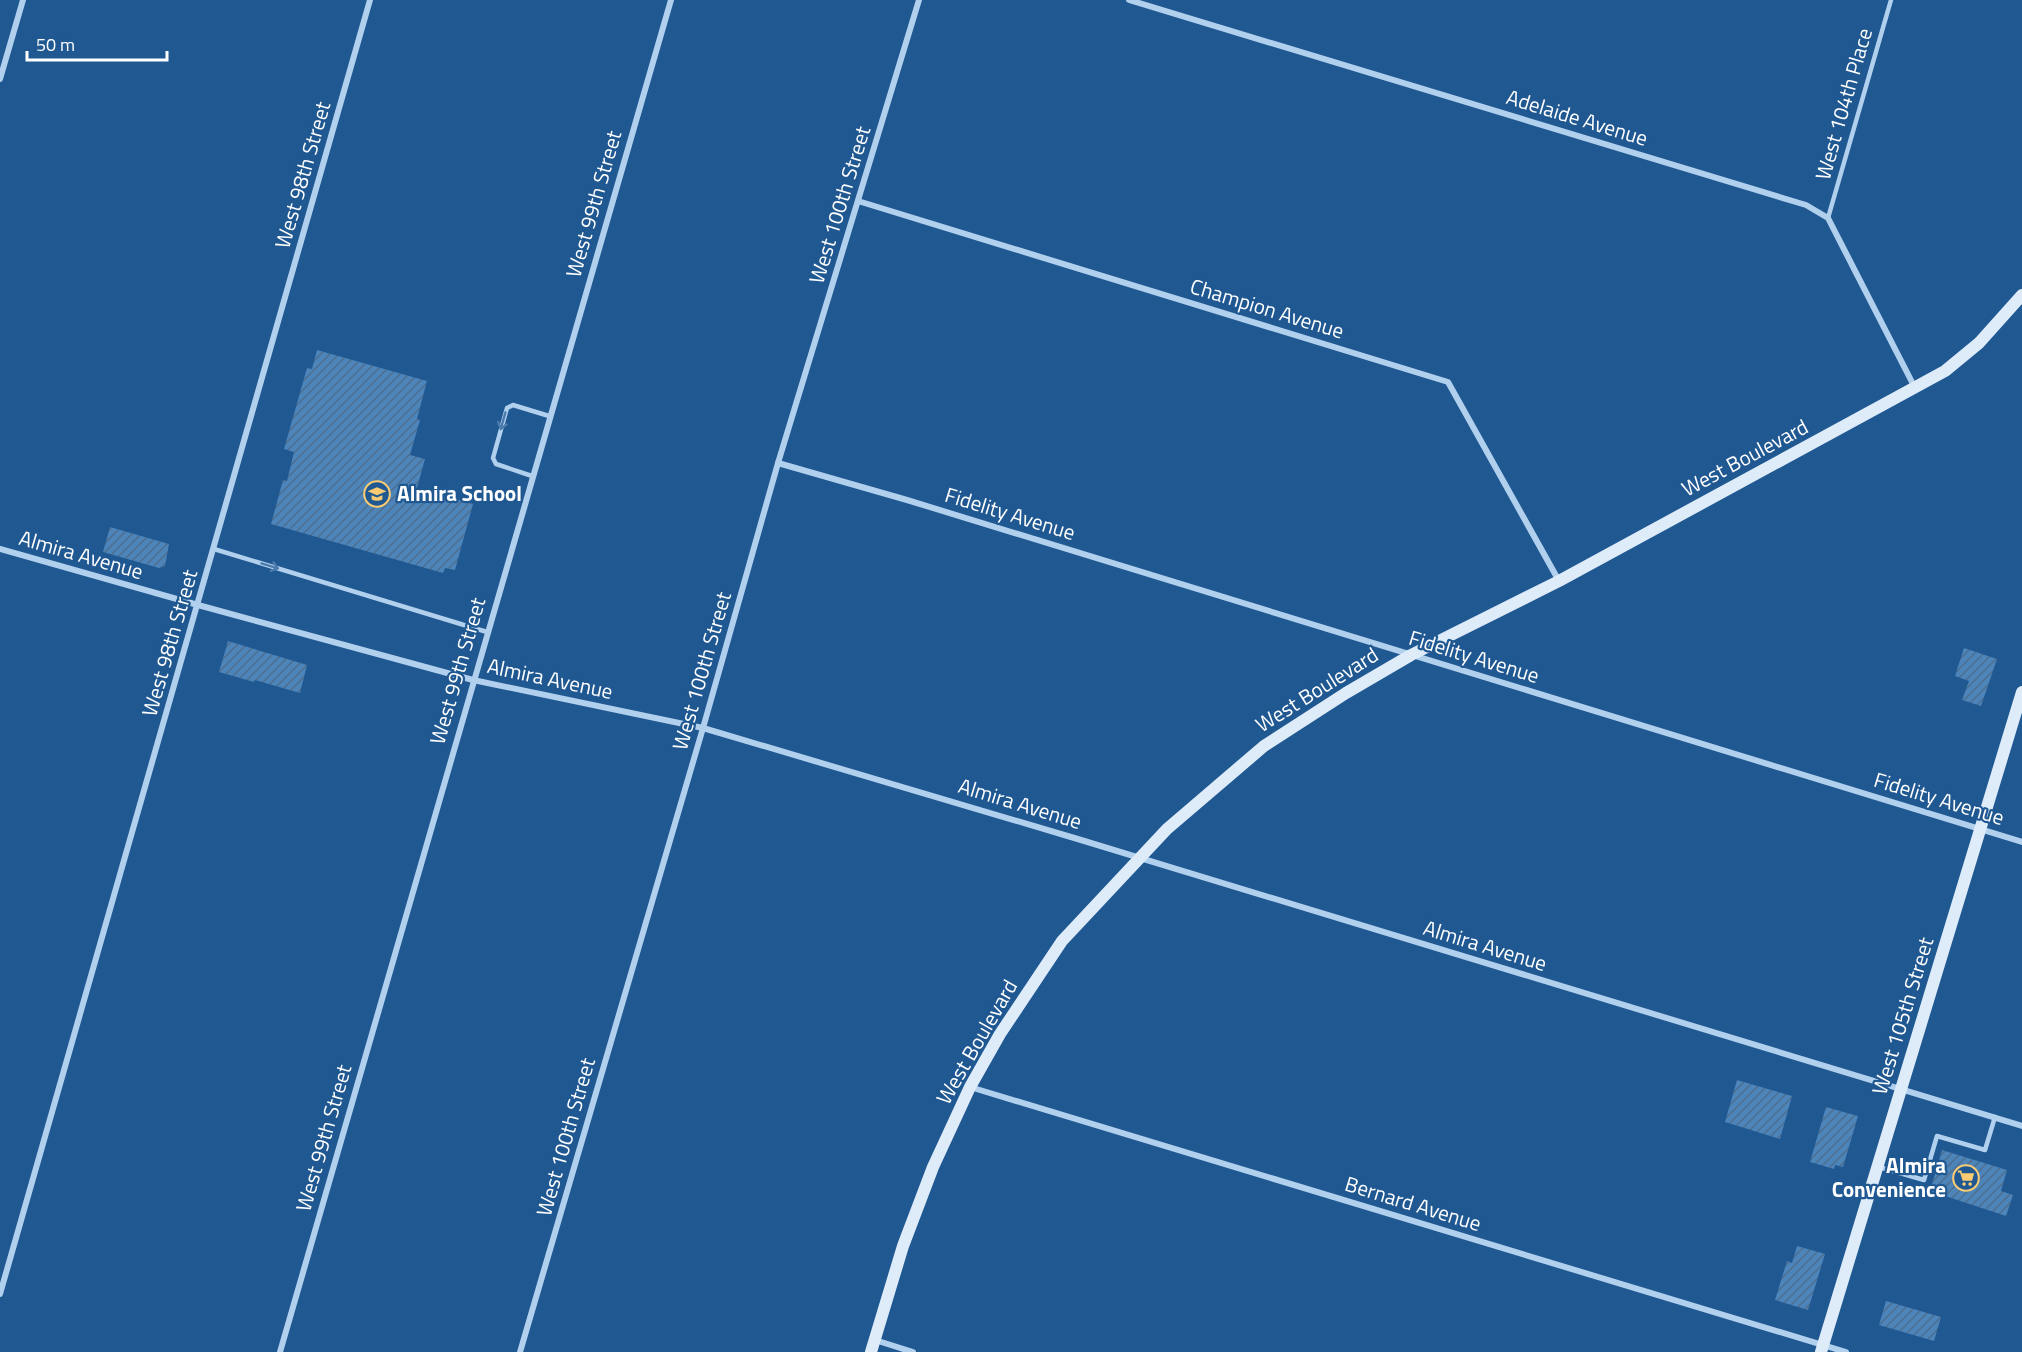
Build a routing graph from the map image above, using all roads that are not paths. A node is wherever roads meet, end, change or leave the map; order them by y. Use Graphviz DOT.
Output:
graph roads {
  1 [pos="23,0"];
  2 [pos="370,0"];
  3 [pos="670,0"];
  4 [pos="919,0"];
  5 [pos="1130,0"];
  6 [pos="1891,0"];
  7 [pos="0,79"];
  8 [pos="858,201"];
  9 [pos="1828,218"];
  10 [pos="2022,295"];
  11 [pos="1916,388"];
  12 [pos="549,416"];
  13 [pos="778,463"];
  14 [pos="532,476"];
  15 [pos="0,549"];
  16 [pos="214,549"];
  17 [pos="1559,581"];
  18 [pos="198,605"];
  19 [pos="487,632"];
  20 [pos="1411,655"];
  21 [pos="473,680"];
  22 [pos="2022,692"];
  23 [pos="704,728"];
  24 [pos="1980,829"];
  25 [pos="2022,842"];
  26 [pos="1139,858"];
  27 [pos="970,1087"];
  28 [pos="1901,1089"];
  29 [pos="1995,1117"];
  30 [pos="2022,1126"];
  31 [pos="1877,1166"];
  32 [pos="0,1294"];
  33 [pos="872,1346"];
  34 [pos="1822,1348"];
  35 [pos="280,1352"];
  36 [pos="520,1352"];
  37 [pos="913,1352"];
  38 [pos="1846,1352"];
  1 -- 7 [label="street"];
  2 -- 16 [label="street, West 98th Street"];
  3 -- 12 [label="street, West 99th Street"];
  4 -- 8 [label="street, West 100th Street"];
  5 -- 9 [label="street, Adelaide Avenue"];
  6 -- 9 [label="lane, West 104th Place"];
  8 -- 13 [label="street, West 100th Street"];
  8 -- 17 [label="street, Champion Avenue"];
  9 -- 11 [label="street"];
  10 -- 11 [label="street, West Boulevard"];
  11 -- 17 [label="street, West Boulevard"];
  12 -- 14 [label="street, West 99th Street"];
  12 -- 14 [label="lane, one-way"];
  13 -- 20 [label="street, Fidelity Avenue"];
  13 -- 23 [label="street, West 100th Street"];
  14 -- 19 [label="street, West 99th Street"];
  15 -- 18 [label="street, Almira Avenue"];
  16 -- 18 [label="street, West 98th Street"];
  16 -- 19 [label="lane, one-way"];
  17 -- 20 [label="street, West Boulevard"];
  18 -- 21 [label="street, Almira Avenue"];
  18 -- 32 [label="street, West 98th Street"];
  19 -- 21 [label="street, West 99th Street"];
  20 -- 24 [label="street, Fidelity Avenue"];
  20 -- 26 [label="street, West Boulevard"];
  21 -- 23 [label="street, Almira Avenue"];
  21 -- 35 [label="street, West 99th Street"];
  22 -- 24 [label="street, West 105th Street"];
  23 -- 26 [label="street, Almira Avenue"];
  23 -- 36 [label="street, West 100th Street"];
  24 -- 25 [label="street, Fidelity Avenue"];
  24 -- 28 [label="street, West 105th Street"];
  26 -- 27 [label="street, West Boulevard"];
  26 -- 28 [label="street, Almira Avenue"];
  27 -- 33 [label="street, West Boulevard"];
  27 -- 34 [label="street, Bernard Avenue"];
  28 -- 29 [label="street, Almira Avenue"];
  28 -- 31 [label="street, West 105th Street"];
  29 -- 30 [label="street, Almira Avenue"];
  29 -- 31 [label="lane"];
  31 -- 34 [label="street, West 105th Street"];
  33 -- 37 [label="street"];
  34 -- 38 [label="street, Bernard Avenue"];
}
